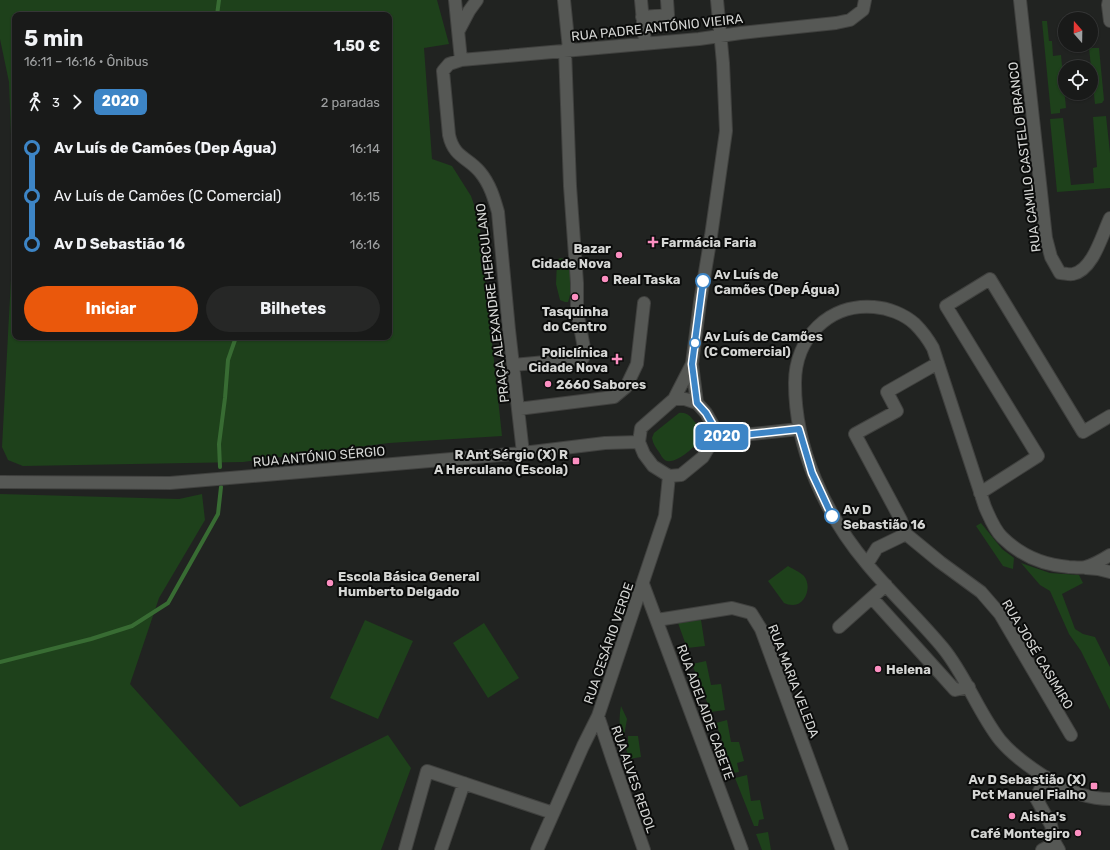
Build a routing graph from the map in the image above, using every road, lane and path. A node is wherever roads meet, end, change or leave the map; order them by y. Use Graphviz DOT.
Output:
graph roads {
  1 [pos="455,0"];
  2 [pos="477,0"];
  3 [pos="564,0"];
  4 [pos="641,0"];
  5 [pos="667,0"];
  6 [pos="717,0"];
  7 [pos="865,0"];
  8 [pos="1020,0"];
  9 [pos="1109,0"];
  10 [pos="642,17"];
  11 [pos="1110,21"];
  12 [pos="459,30"];
  13 [pos="720,36"];
  14 [pos="645,43"];
  15 [pos="567,50"];
  16 [pos="461,60"];
  17 [pos="443,71"];
  18 [pos="1110,218"];
  19 [pos="644,303"];
  20 [pos="938,363"];
  21 [pos="692,364"];
  22 [pos="513,365"];
  23 [pos="674,400"];
  24 [pos="697,403"];
  25 [pos="518,409"];
  26 [pos="1110,416"];
  27 [pos="799,429"];
  28 [pos="714,438"];
  29 [pos="639,442"];
  30 [pos="523,453"];
  31 [pos="669,476"];
  32 [pos="0,482"];
  33 [pos="980,493"];
  34 [pos="906,534"];
  35 [pos="1110,555"];
  36 [pos="867,564"];
  37 [pos="1083,568"];
  38 [pos="1110,572"];
  39 [pos="643,584"];
  40 [pos="886,585"];
  41 [pos="872,598"];
  42 [pos="656,620"];
  43 [pos="839,627"];
  44 [pos="969,687"];
  45 [pos="598,716"];
  46 [pos="1070,735"];
  47 [pos="1046,777"];
  48 [pos="464,783"];
  49 [pos="1110,799"];
  50 [pos="554,813"];
  51 [pos="542,846"];
  52 [pos="1057,847"];
  53 [pos="404,850"];
  54 [pos="441,850"];
  55 [pos="644,850"];
  56 [pos="742,850"];
  57 [pos="842,850"];
  58 [pos="1042,850"];
  1 -- 12 [label="street"];
  2 -- 12 [label="street"];
  3 -- 15 [label="street"];
  4 -- 10 [label="street"];
  5 -- 10 [label="street"];
  6 -- 13 [label="street"];
  7 -- 13 [label="street, RUA PADRE ANTÓNIO VIEIRA"];
  8 -- 18 [label="street, RUA CAMILO CASTELO BRANCO"];
  9 -- 11 [label="street"];
  10 -- 14 [label="street"];
  12 -- 16 [label="street"];
  13 -- 14 [label="street, RUA PADRE ANTÓNIO VIEIRA"];
  13 -- 21 [label="street"];
  14 -- 15 [label="street, RUA PADRE ANTÓNIO VIEIRA"];
  15 -- 16 [label="street, RUA PADRE ANTÓNIO VIEIRA"];
  15 -- 22 [label="street"];
  16 -- 17 [label="street, RUA PADRE ANTÓNIO VIEIRA"];
  17 -- 22 [label="street, PRAÇA ALEXANDRE HERCULANO"];
  19 -- 25 [label="street"];
  20 -- 27 [label="street"];
  20 -- 33 [label="street"];
  20 -- 34 [label="street"];
  21 -- 23 [label="street"];
  21 -- 24 [label="street"];
  22 -- 25 [label="street, PRAÇA ALEXANDRE HERCULANO"];
  23 -- 24 [label="street"];
  23 -- 29 [label="street"];
  24 -- 28 [label="street"];
  25 -- 30 [label="street, PRAÇA ALEXANDRE HERCULANO"];
  26 -- 33 [label="street"];
  27 -- 28 [label="street"];
  27 -- 36 [label="street"];
  28 -- 31 [label="street"];
  29 -- 30 [label="street, RUA ANTÓNIO SÉRGIO"];
  29 -- 31 [label="street"];
  30 -- 32 [label="street, RUA ANTÓNIO SÉRGIO"];
  31 -- 39 [label="street, RUA CESÁRIO VERDE"];
  33 -- 37 [label="street"];
  34 -- 36 [label="street"];
  34 -- 46 [label="street, RUA JOSÉ CASIMIRO"];
  35 -- 37 [label="street"];
  36 -- 40 [label="street"];
  37 -- 38 [label="street"];
  39 -- 42 [label="street, RUA ADELAIDE CABETE"];
  39 -- 45 [label="street, RUA CESÁRIO VERDE"];
  40 -- 41 [label="street"];
  40 -- 44 [label="street"];
  41 -- 43 [label="street"];
  41 -- 44 [label="street"];
  42 -- 56 [label="street, RUA ADELAIDE CABETE"];
  42 -- 57 [label="street, RUA MARIA VELEDA"];
  44 -- 47 [label="street"];
  45 -- 50 [label="street, RUA CESÁRIO VERDE"];
  45 -- 55 [label="street, RUA ALVES REDOL"];
  47 -- 49 [label="street"];
  47 -- 52 [label="street"];
  48 -- 50 [label="street"];
  48 -- 53 [label="street"];
  48 -- 54 [label="street"];
  50 -- 51 [label="street, RUA CESÁRIO VERDE"];
  52 -- 58 [label="street"];
}
